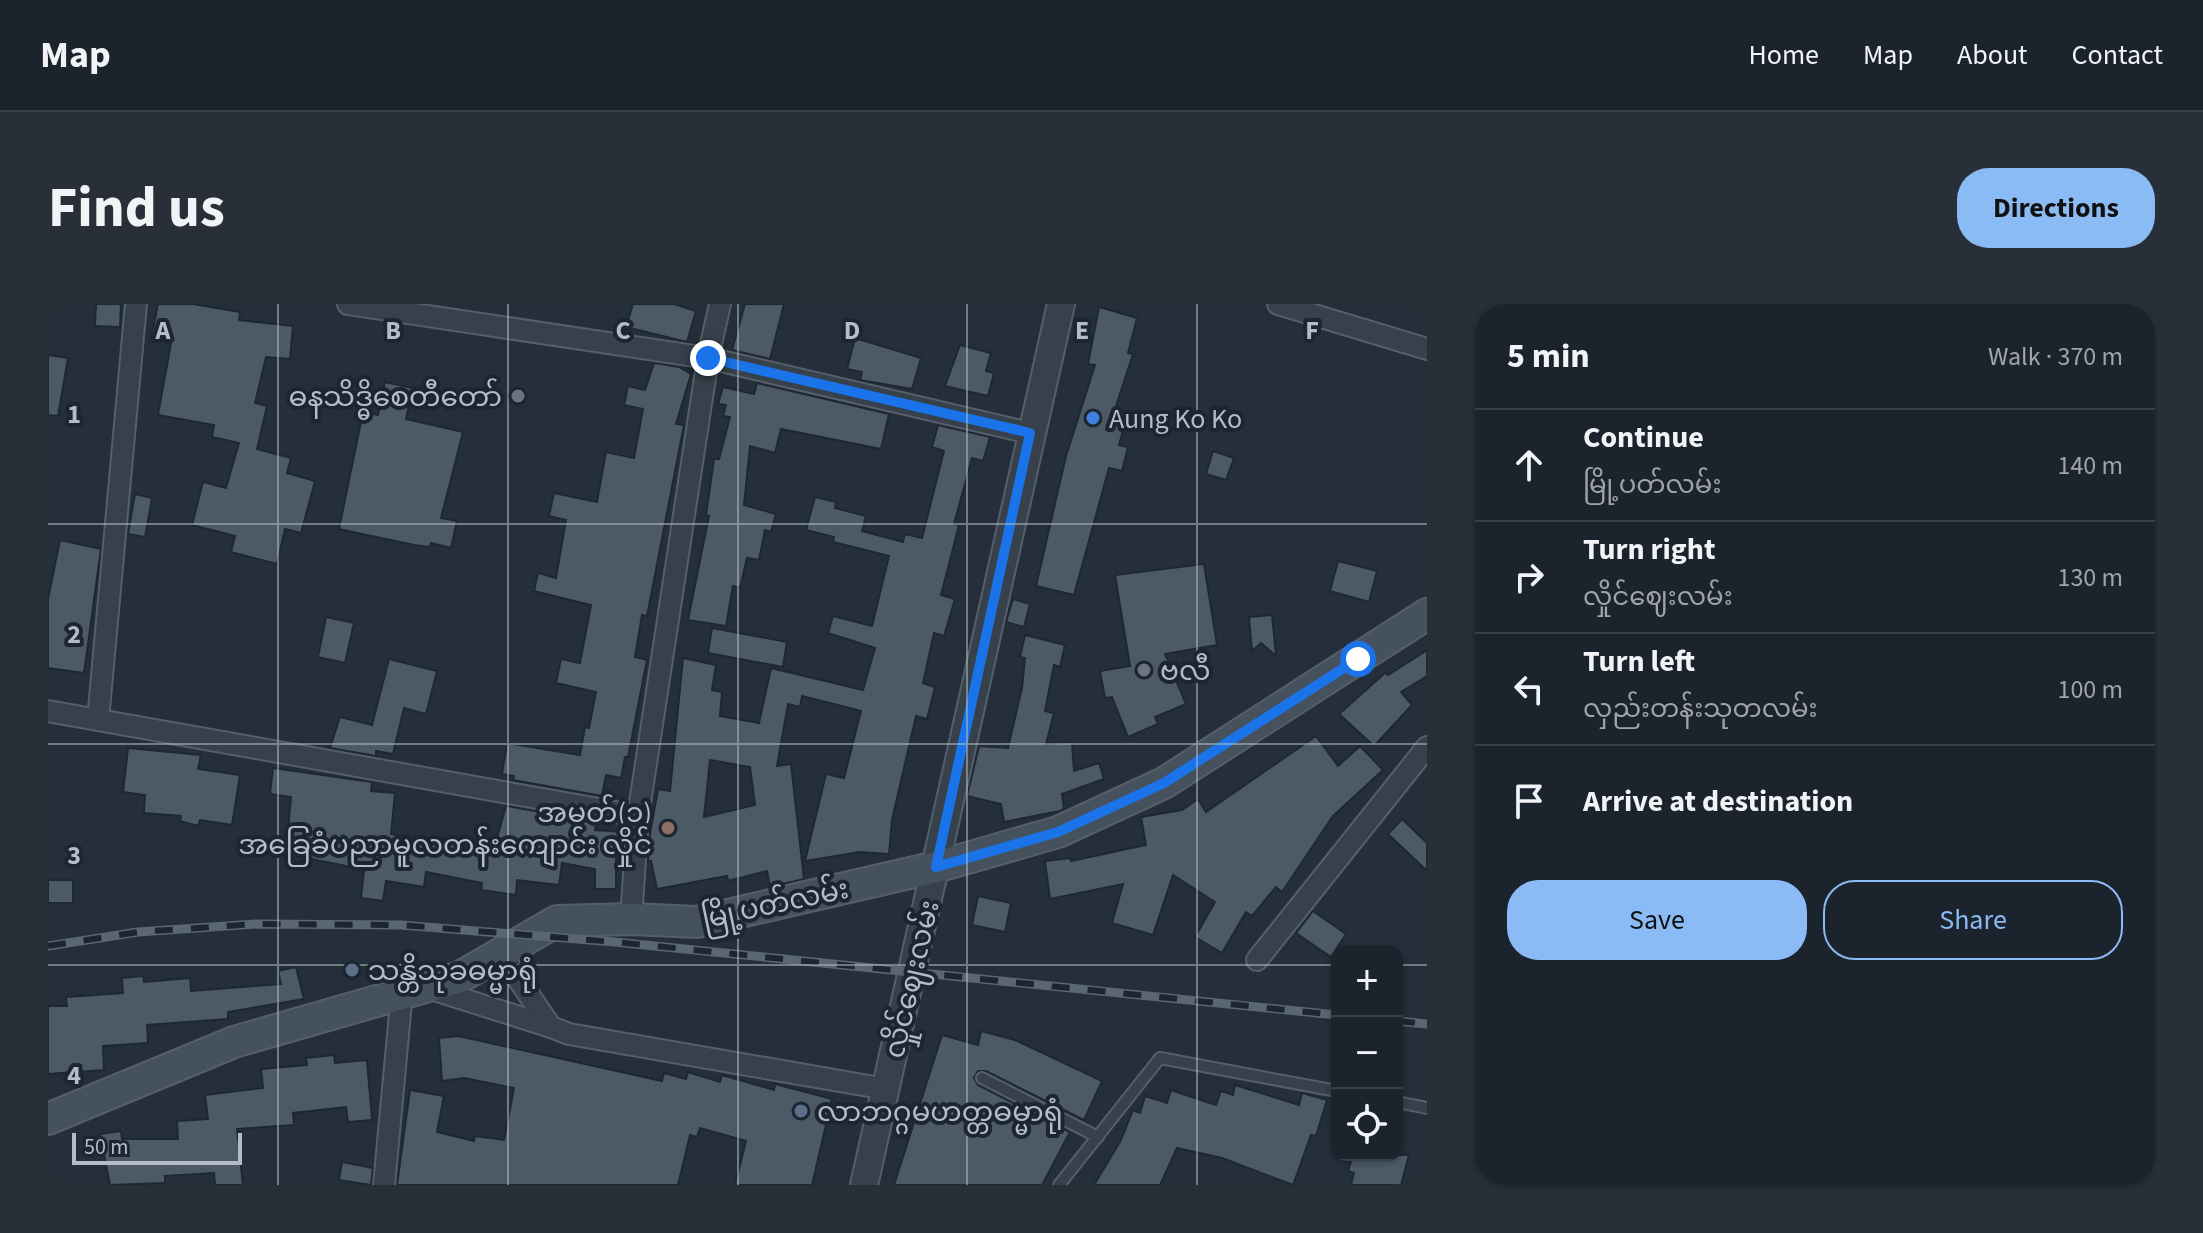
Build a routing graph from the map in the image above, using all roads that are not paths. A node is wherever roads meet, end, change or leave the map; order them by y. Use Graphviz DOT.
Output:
graph roads {
  1 [pos="136,304"];
  2 [pos="348,304"];
  3 [pos="720,304"];
  4 [pos="1061,304"];
  5 [pos="1278,304"];
  6 [pos="412,309"];
  7 [pos="1427,349"];
  8 [pos="708,358"];
  9 [pos="1030,433"];
  10 [pos="1427,614"];
  11 [pos="48,711"];
  12 [pos="98,720"];
  13 [pos="1427,747"];
  14 [pos="638,816"];
  15 [pos="936,867"];
  16 [pos="631,919"];
  17 [pos="501,954"];
  18 [pos="1257,960"];
  19 [pos="412,989"];
  20 [pos="551,1027"];
  21 [pos="982,1078"];
  22 [pos="886,1089"];
  23 [pos="1331,1090"];
  24 [pos="1403,1103"];
  25 [pos="1427,1108"];
  26 [pos="48,1119"];
  27 [pos="1098,1137"];
  28 [pos="384,1185"];
  29 [pos="864,1185"];
  30 [pos="1059,1185"];
  1 -- 12 [label="street"];
  2 -- 6 [label="street"];
  3 -- 8 [label="street"];
  4 -- 9 [label="street, လှိုင်ဈေးလမ်း"];
  5 -- 7 [label="street"];
  6 -- 8 [label="street"];
  8 -- 9 [label="street"];
  8 -- 14 [label="street"];
  9 -- 15 [label="street, လှိုင်ဈေးလမ်း"];
  10 -- 15 [label="main road, မြို့ပတ်လမ်း"];
  11 -- 12 [label="street"];
  12 -- 14 [label="street"];
  13 -- 18 [label="street"];
  14 -- 16 [label="street"];
  15 -- 16 [label="main road, မြို့ပတ်လမ်း"];
  15 -- 22 [label="street, လှိုင်ဈေးလမ်း"];
  16 -- 17 [label="main road, မြို့ပတ်လမ်း"];
  17 -- 19 [label="main road, မြို့ပတ်လမ်း"];
  17 -- 20 [label="street"];
  19 -- 20 [label="street"];
  19 -- 26 [label="main road, မြို့ပတ်လမ်း"];
  19 -- 28 [label="street"];
  20 -- 22 [label="street"];
  21 -- 27 [label="lane"];
  22 -- 29 [label="street, လှိုင်ဈေးလမ်း"];
  23 -- 27 [label="lane"];
  24 -- 25 [label="lane"];
  27 -- 30 [label="lane"];
}
